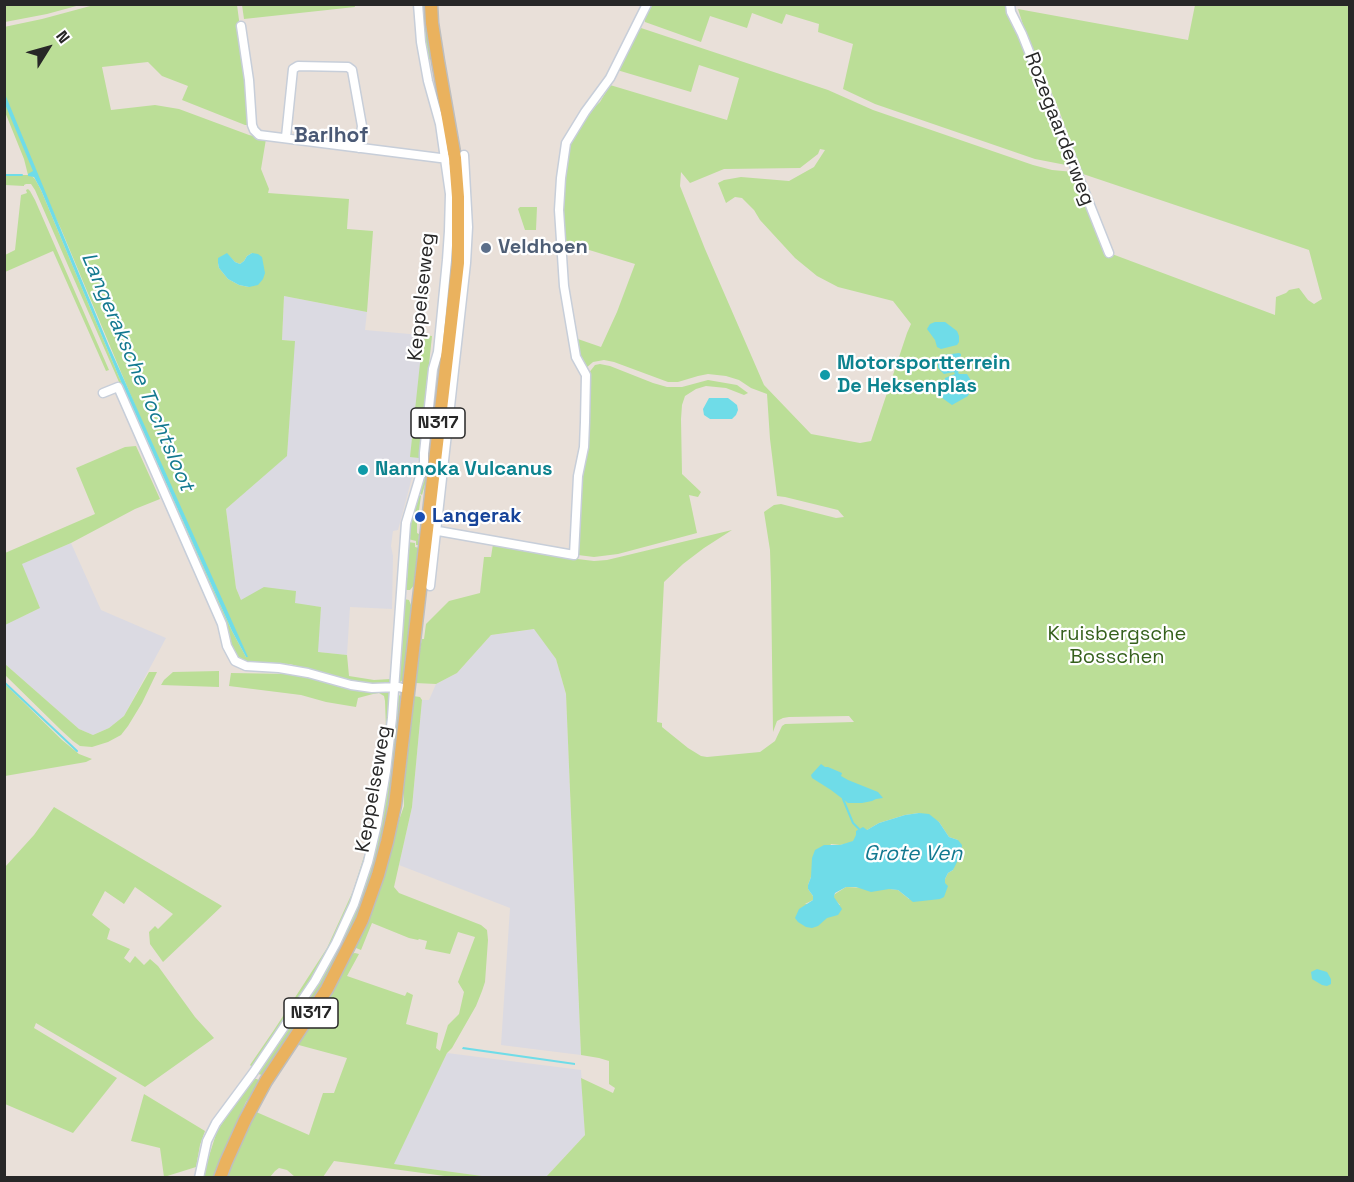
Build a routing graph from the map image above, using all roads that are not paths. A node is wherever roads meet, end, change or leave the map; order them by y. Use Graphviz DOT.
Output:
graph roads {
  1 [pos="418,4"];
  2 [pos="431,4"];
  3 [pos="647,4"];
  4 [pos="1010,4"];
  5 [pos="241,26"];
  6 [pos="431,62"];
  7 [pos="285,137"];
  8 [pos="359,148"];
  9 [pos="454,157"];
  10 [pos="1109,253"];
  11 [pos="103,393"];
  12 [pos="432,529"];
  13 [pos="430,586"];
  14 [pos="402,594"];
  15 [pos="419,595"];
  16 [pos="394,687"];
  17 [pos="409,690"];
  18 [pos="342,946"];
  19 [pos="254,1073"];
  20 [pos="266,1081"];
  21 [pos="199,1178"];
  22 [pos="220,1178"];
  1 -- 6 [label="street, Keppelseweg"];
  2 -- 6 [label="main road, Keppelseweg / N317"];
  3 -- 12 [label="street"];
  4 -- 10 [label="street, Rozegaarderweg"];
  5 -- 7 [label="street"];
  6 -- 9 [label="main road, Keppelseweg / N317"];
  7 -- 8 [label="street"];
  7 -- 8 [label="street"];
  8 -- 9 [label="street"];
  9 -- 12 [label="main road, Keppelseweg / N317"];
  9 -- 14 [label="street, Keppelseweg"];
  11 -- 16 [label="street"];
  12 -- 13 [label="street, Keppelseweg"];
  12 -- 15 [label="main road, Keppelseweg / N317"];
  14 -- 15 [label="street"];
  14 -- 16 [label="street, Keppelseweg"];
  15 -- 17 [label="main road, Keppelseweg / N317"];
  16 -- 17 [label="street"];
  16 -- 18 [label="street, Keppelseweg"];
  17 -- 18 [label="main road, Keppelseweg / N317"];
  18 -- 19 [label="street, Keppelseweg"];
  18 -- 20 [label="main road, Keppelseweg / N317"];
  19 -- 20 [label="street"];
  19 -- 21 [label="street, Keppelseweg"];
  20 -- 22 [label="main road, Keppelseweg / N317"];
}
